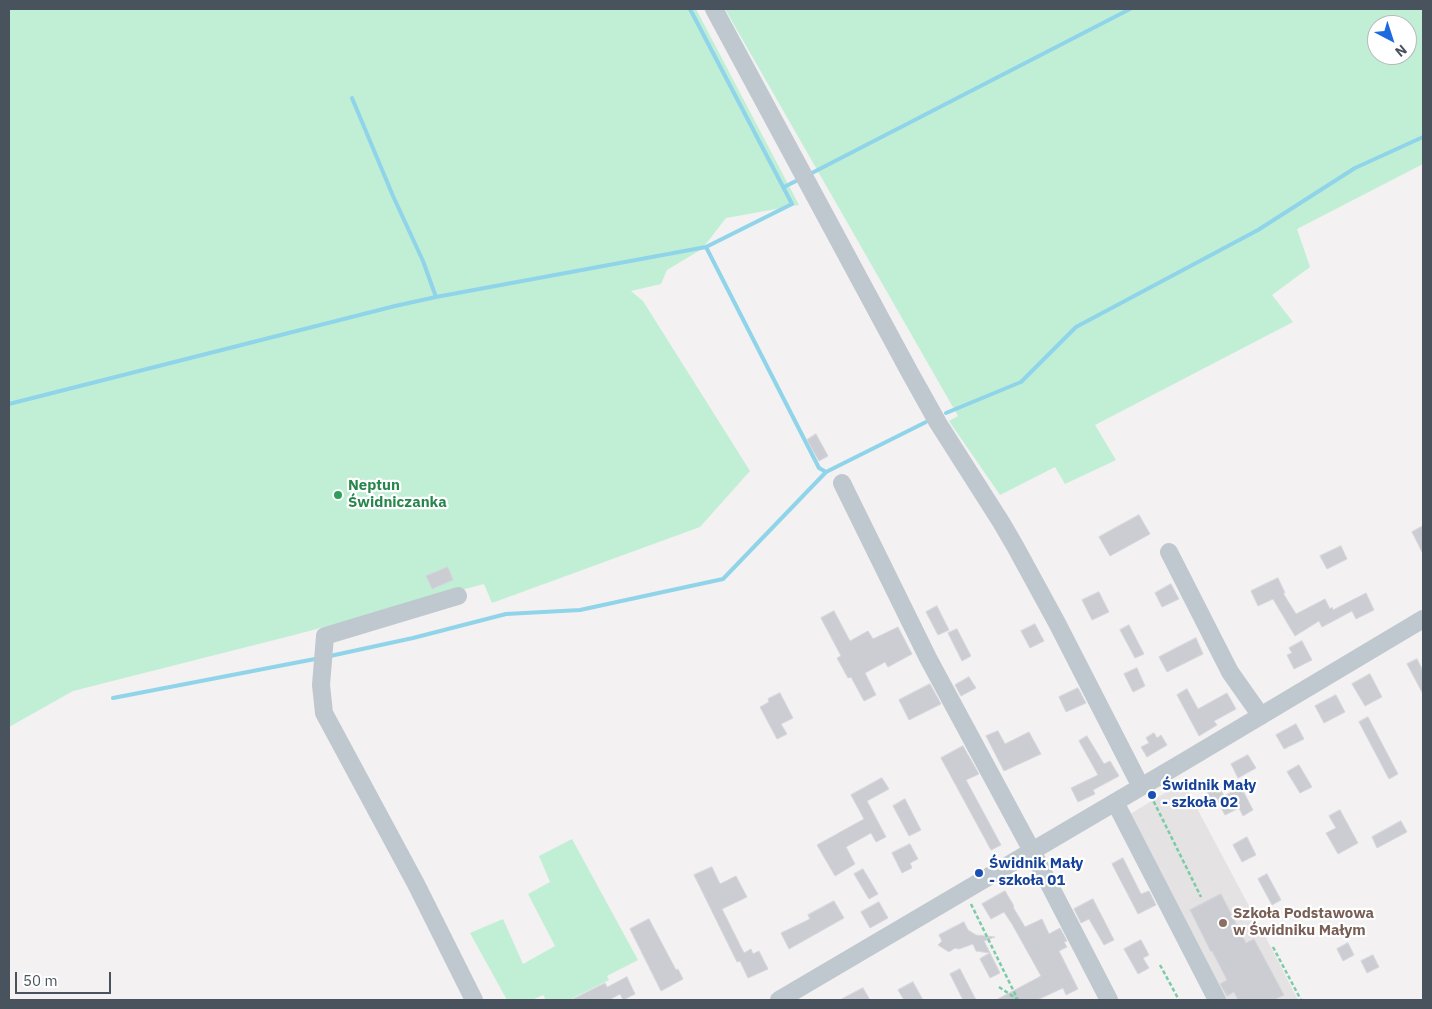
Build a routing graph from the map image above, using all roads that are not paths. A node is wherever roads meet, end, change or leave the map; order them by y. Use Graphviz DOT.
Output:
graph roads {
  1 [pos="714,9"];
  2 [pos="842,483"];
  3 [pos="1169,552"];
  4 [pos="458,596"];
  5 [pos="1423,619"];
  6 [pos="1261,716"];
  7 [pos="1141,787"];
  8 [pos="1115,802"];
  9 [pos="1032,851"];
  10 [pos="474,1000"];
  11 [pos="779,1000"];
  12 [pos="1109,1000"];
  13 [pos="1217,1000"];
  1 -- 7 [label="street"];
  2 -- 9 [label="street"];
  3 -- 6 [label="street"];
  4 -- 10 [label="street"];
  5 -- 6 [label="street"];
  6 -- 7 [label="street"];
  7 -- 8 [label="street"];
  8 -- 9 [label="street"];
  8 -- 13 [label="street"];
  9 -- 11 [label="street"];
  9 -- 12 [label="street"];
}
